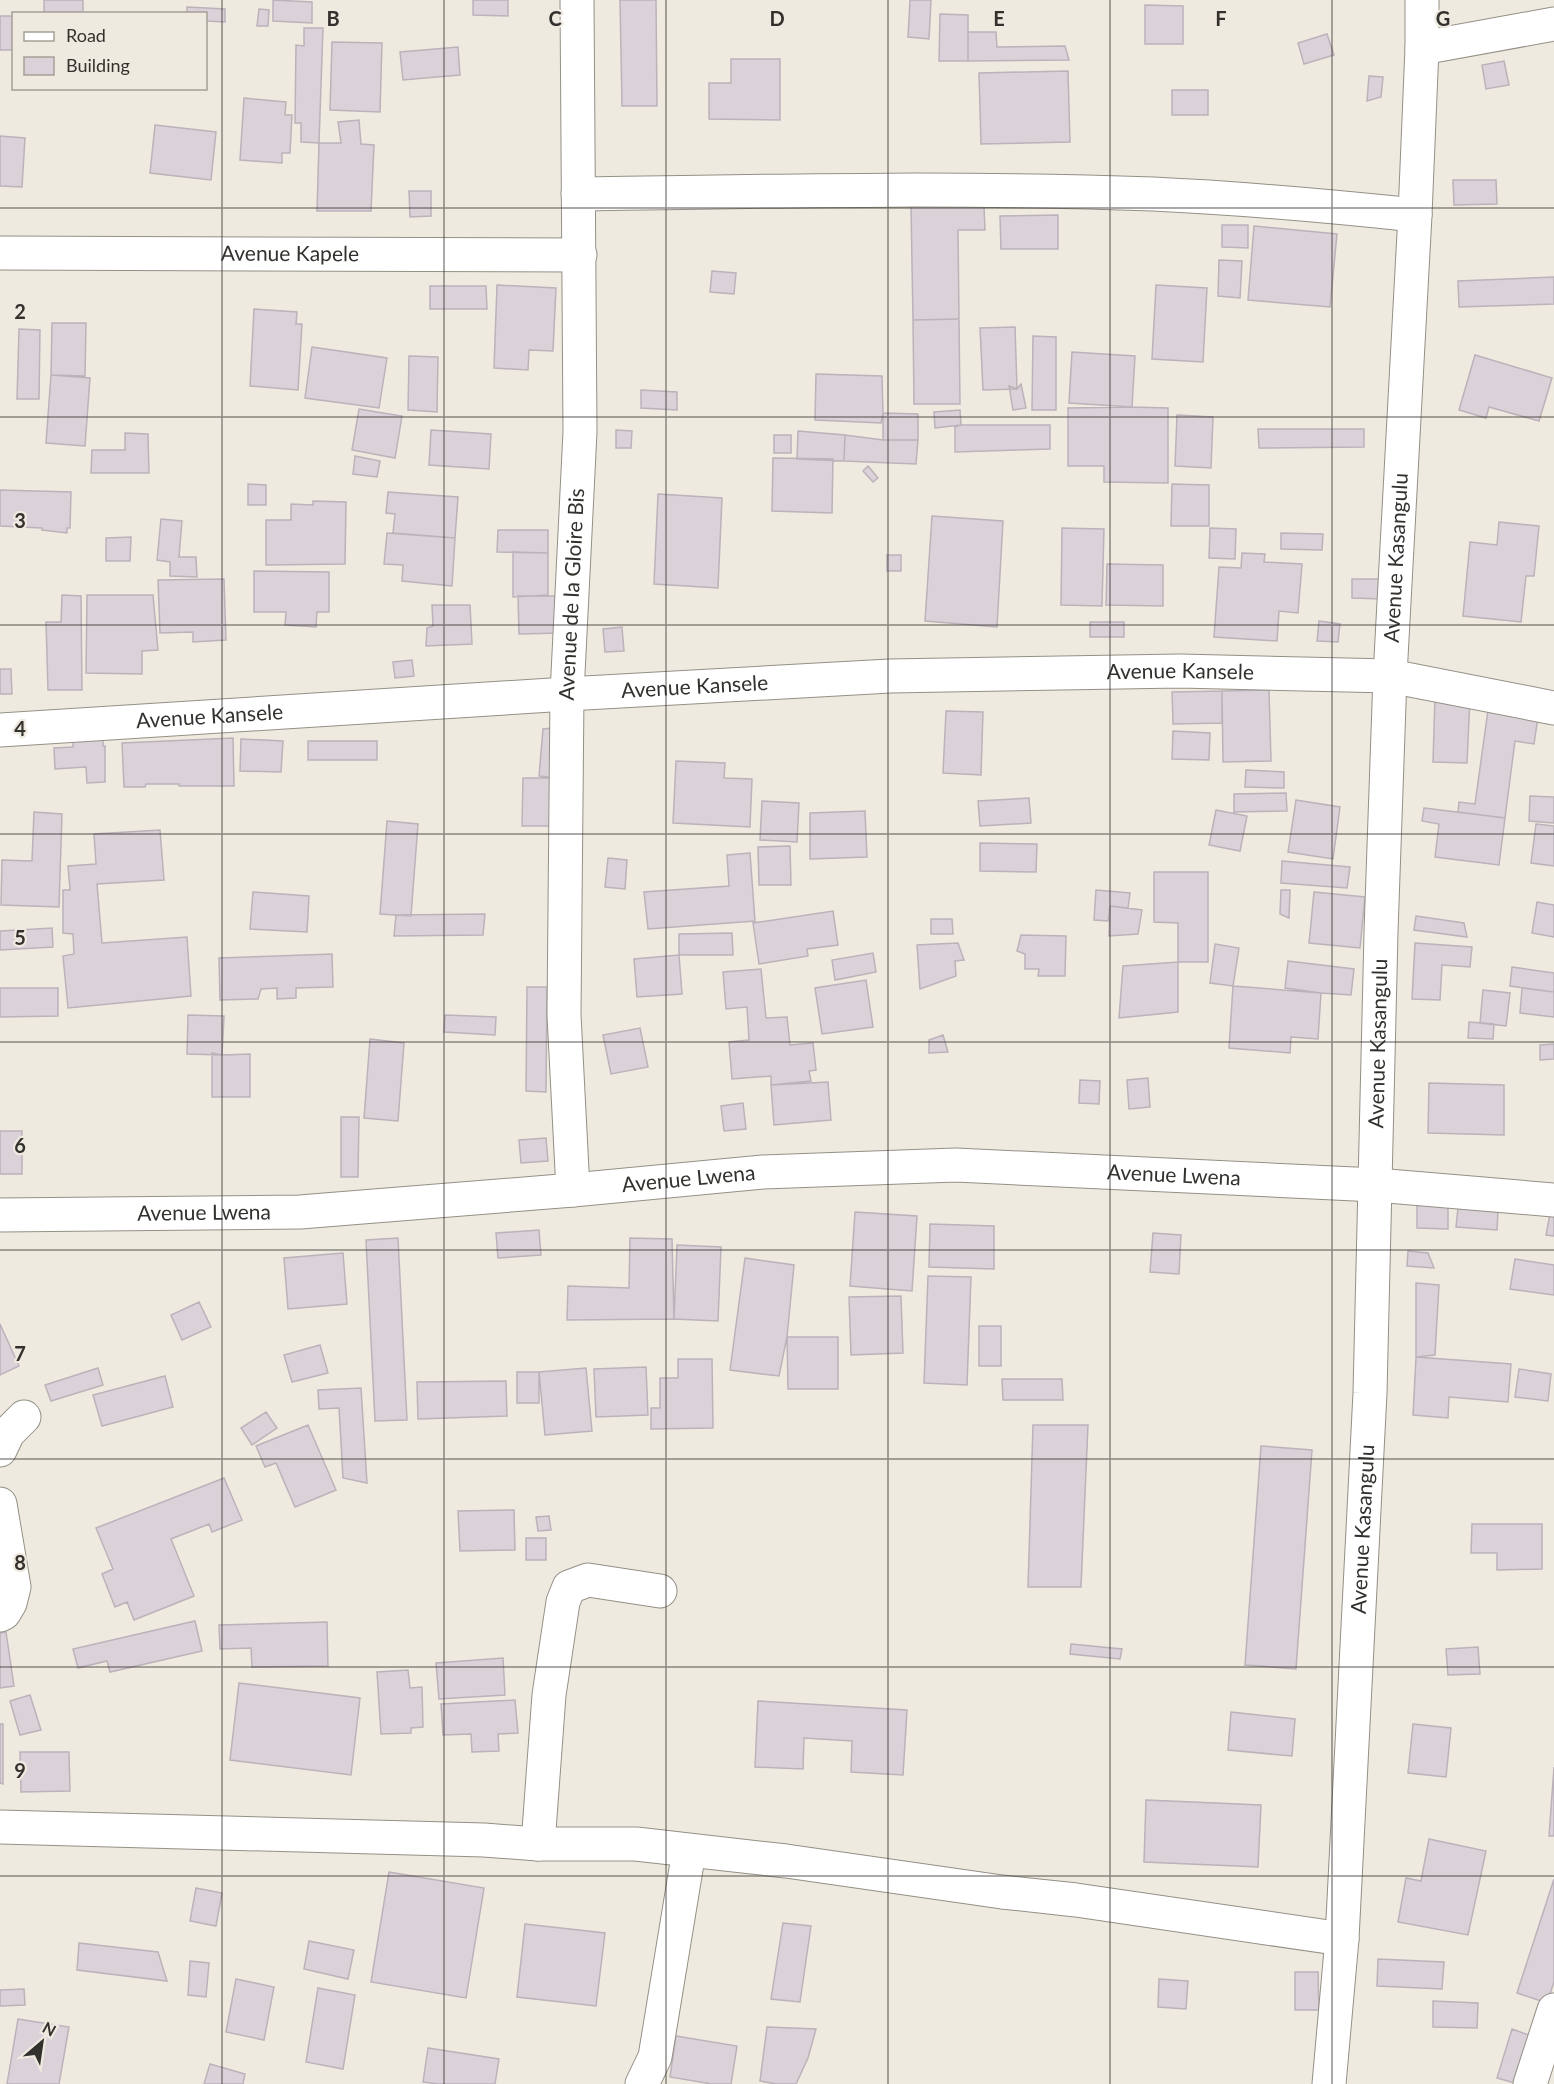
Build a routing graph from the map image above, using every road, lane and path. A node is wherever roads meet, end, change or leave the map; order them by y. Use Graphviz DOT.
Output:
graph roads {
  1 [pos="577,0"];
  2 [pos="1422,0"];
  3 [pos="1554,24"];
  4 [pos="1422,48"];
  5 [pos="578,194"];
  6 [pos="1415,215"];
  7 [pos="0,253"];
  8 [pos="580,255"];
  9 [pos="1390,676"];
  10 [pos="567,694"];
  11 [pos="1554,708"];
  12 [pos="0,730"];
  13 [pos="1376,1185"];
  14 [pos="573,1190"];
  15 [pos="1554,1200"];
  16 [pos="0,1215"];
  17 [pos="24,1417"];
  18 [pos="0,1450"];
  19 [pos="0,1504"];
  20 [pos="660,1591"];
  21 [pos="0,1615"];
  22 [pos="0,1827"];
  23 [pos="538,1844"];
  24 [pos="689,1851"];
  25 [pos="1342,1939"];
  26 [pos="1554,2010"];
  27 [pos="642,2084"];
  28 [pos="1329,2084"];
  29 [pos="1530,2084"];
  1 -- 5 [label="street, Avenue de la Gloire Bis"];
  2 -- 4 [label="street, Avenue Kasangulu"];
  3 -- 4 [label="street"];
  4 -- 6 [label="street, Avenue Kasangulu"];
  5 -- 6 [label="street"];
  5 -- 8 [label="street, Avenue de la Gloire Bis"];
  6 -- 9 [label="street, Avenue Kasangulu"];
  7 -- 8 [label="street, Avenue Kapele"];
  8 -- 10 [label="street, Avenue de la Gloire Bis"];
  9 -- 10 [label="street, Avenue Kansele"];
  9 -- 11 [label="street, Avenue Kansele"];
  9 -- 13 [label="street, Avenue Kasangulu"];
  10 -- 12 [label="street, Avenue Kansele"];
  10 -- 14 [label="street, Avenue de la Gloire Bis"];
  13 -- 14 [label="street, Avenue Lwena"];
  13 -- 15 [label="street, Avenue Lwena"];
  13 -- 25 [label="street, Avenue Kasangulu"];
  14 -- 16 [label="street, Avenue Lwena"];
  17 -- 18 [label="street"];
  19 -- 21 [label="street"];
  20 -- 23 [label="street"];
  22 -- 23 [label="street"];
  23 -- 24 [label="street"];
  24 -- 25 [label="street"];
  24 -- 27 [label="street"];
  25 -- 28 [label="street, Avenue Kasangulu"];
  26 -- 29 [label="street"];
}
